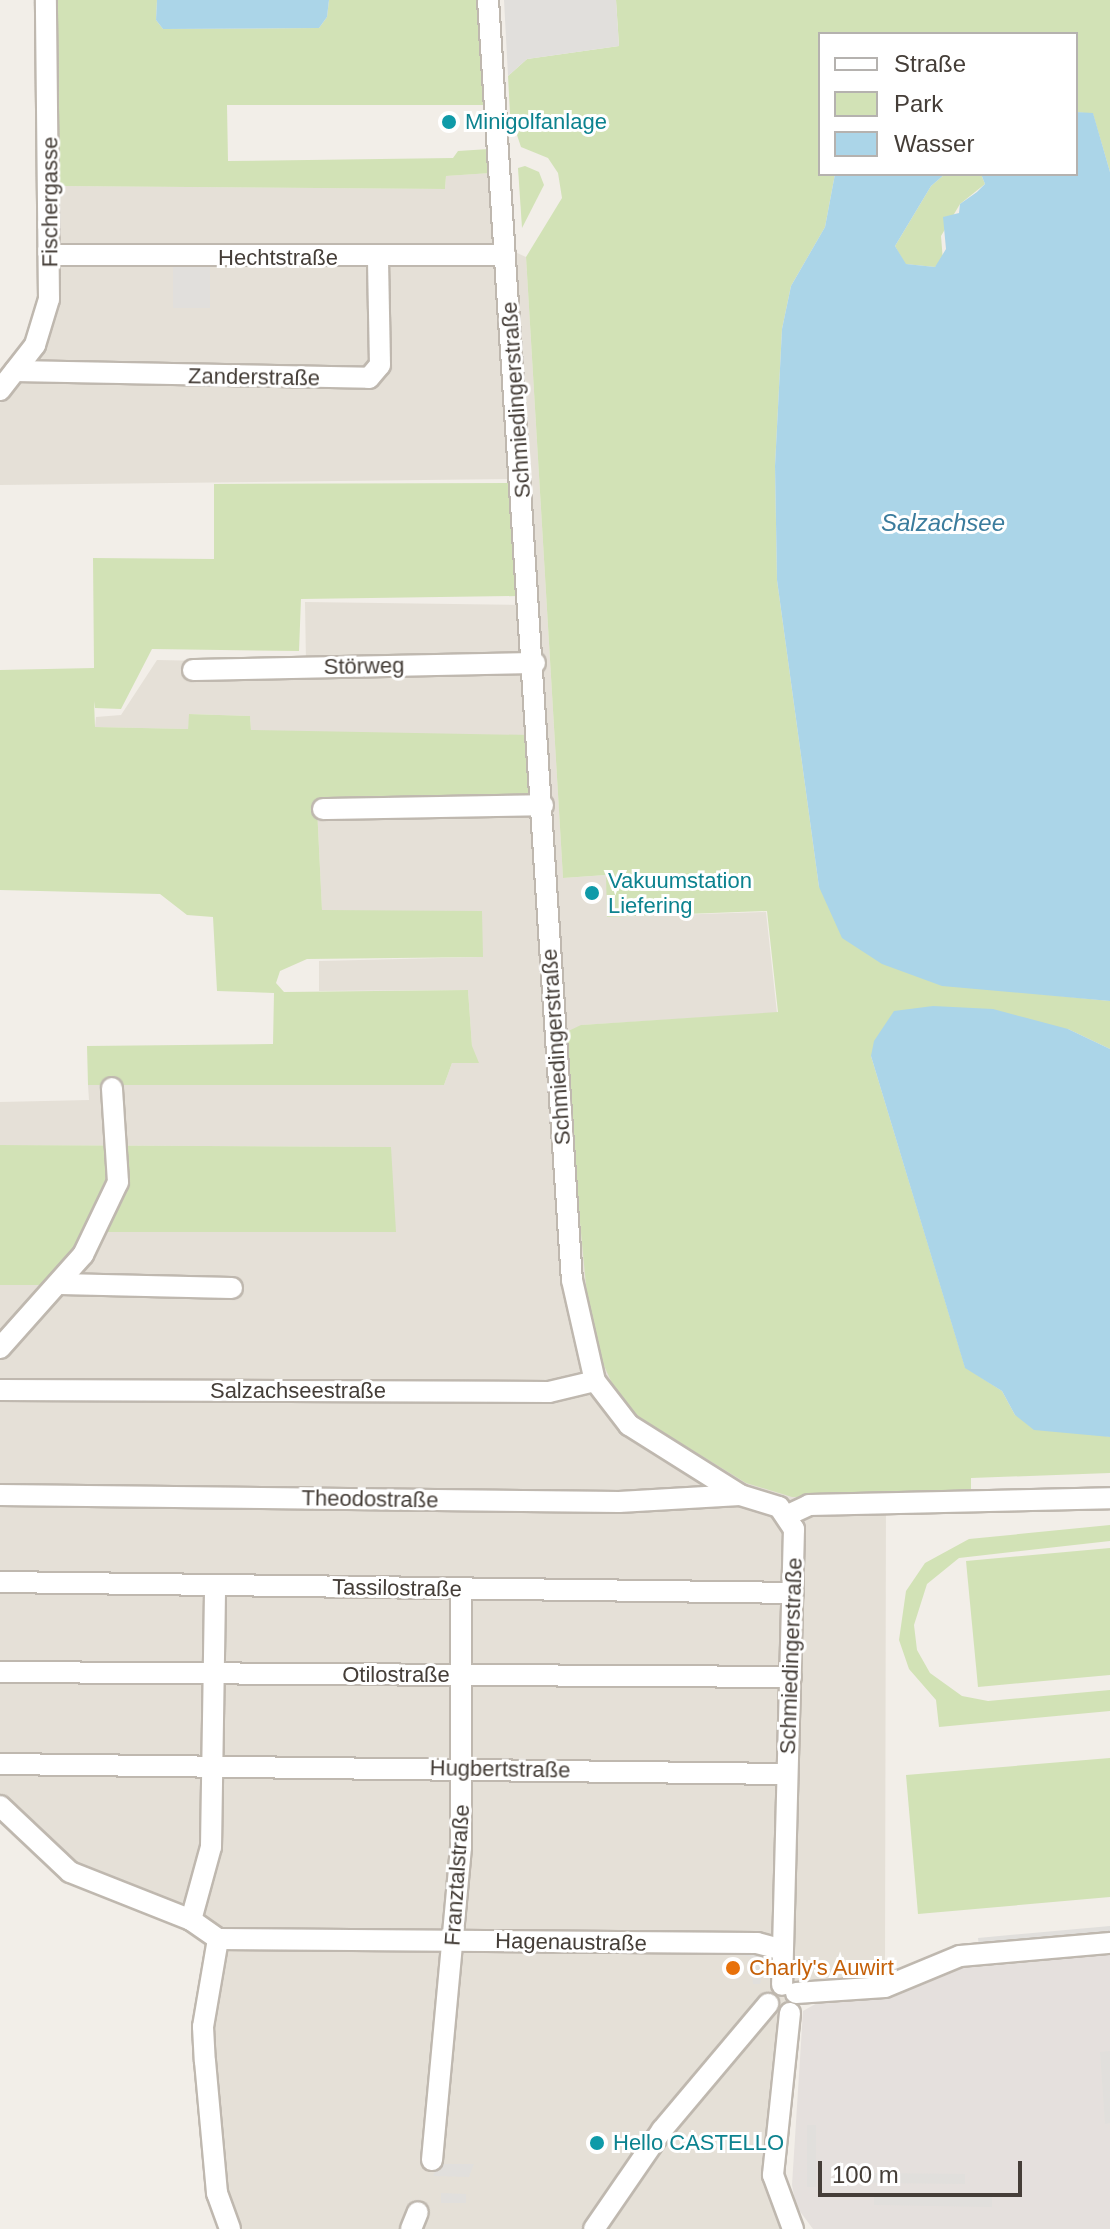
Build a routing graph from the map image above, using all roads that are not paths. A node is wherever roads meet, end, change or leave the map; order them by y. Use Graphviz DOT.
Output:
graph roads {
  1 [pos="46,0"];
  2 [pos="488,0"];
  3 [pos="51,255"];
  4 [pos="505,255"];
  5 [pos="378,258"];
  6 [pos="15,371"];
  7 [pos="0,390"];
  8 [pos="535,663"];
  9 [pos="193,670"];
  10 [pos="543,805"];
  11 [pos="323,809"];
  12 [pos="112,1088"];
  13 [pos="60,1284"];
  14 [pos="232,1288"];
  15 [pos="0,1348"];
  16 [pos="595,1381"];
  17 [pos="0,1390"];
  18 [pos="0,1495"];
  19 [pos="740,1495"];
  20 [pos="1110,1498"];
  21 [pos="788,1515"];
  22 [pos="0,1582"];
  23 [pos="215,1585"];
  24 [pos="461,1589"];
  25 [pos="793,1593"];
  26 [pos="0,1672"];
  27 [pos="213,1673"];
  28 [pos="461,1675"];
  29 [pos="791,1677"];
  30 [pos="0,1764"];
  31 [pos="213,1765"];
  32 [pos="463,1769"];
  33 [pos="787,1774"];
  34 [pos="0,1806"];
  35 [pos="191,1920"];
  36 [pos="218,1939"];
  37 [pos="454,1941"];
  38 [pos="1110,1943"];
  39 [pos="780,1949"];
  40 [pos="789,1997"];
  41 [pos="432,2160"];
  42 [pos="230,2229"];
  43 [pos="594,2229"];
  44 [pos="793,2229"];
  1 -- 3 [label="street, Fischergasse"];
  2 -- 4 [label="street, Schmiedingerstraße"];
  3 -- 5 [label="street, Hechtstraße"];
  3 -- 6 [label="street, Fischergasse"];
  4 -- 5 [label="street, Hechtstraße"];
  4 -- 8 [label="street, Schmiedingerstraße"];
  5 -- 6 [label="street, Zanderstraße"];
  6 -- 7 [label="street, Fischergasse"];
  8 -- 9 [label="street, Störweg"];
  8 -- 10 [label="street, Schmiedingerstraße"];
  10 -- 11 [label="street"];
  10 -- 16 [label="street, Schmiedingerstraße"];
  12 -- 13 [label="street"];
  13 -- 14 [label="street"];
  13 -- 15 [label="street"];
  16 -- 17 [label="street, Salzachseestraße"];
  16 -- 19 [label="street, Schmiedingerstraße"];
  18 -- 19 [label="street, Theodostraße"];
  19 -- 21 [label="street, Schmiedingerstraße"];
  20 -- 21 [label="street"];
  21 -- 25 [label="street, Schmiedingerstraße"];
  22 -- 23 [label="street, Tassilostraße"];
  23 -- 24 [label="street, Tassilostraße"];
  23 -- 27 [label="street"];
  24 -- 25 [label="street, Tassilostraße"];
  24 -- 28 [label="street, Franztalstraße"];
  25 -- 29 [label="street, Schmiedingerstraße"];
  26 -- 27 [label="street, Otilostraße"];
  27 -- 28 [label="street, Otilostraße"];
  27 -- 31 [label="street"];
  28 -- 29 [label="street, Otilostraße"];
  28 -- 32 [label="street, Franztalstraße"];
  29 -- 33 [label="street, Schmiedingerstraße"];
  30 -- 31 [label="street, Hugbertstraße"];
  31 -- 32 [label="street, Hugbertstraße"];
  31 -- 35 [label="street"];
  32 -- 33 [label="street, Hugbertstraße"];
  32 -- 37 [label="street, Franztalstraße"];
  33 -- 39 [label="street, Schmiedingerstraße"];
  34 -- 35 [label="street"];
  35 -- 36 [label="street"];
  36 -- 37 [label="street, Hagenaustraße"];
  36 -- 42 [label="street"];
  37 -- 39 [label="street, Hagenaustraße"];
  37 -- 41 [label="street, Franztalstraße"];
  38 -- 40 [label="street"];
  39 -- 40 [label="street, Schmiedingerstraße"];
  40 -- 43 [label="street"];
  40 -- 44 [label="street, Schmiedingerstraße"];
}
